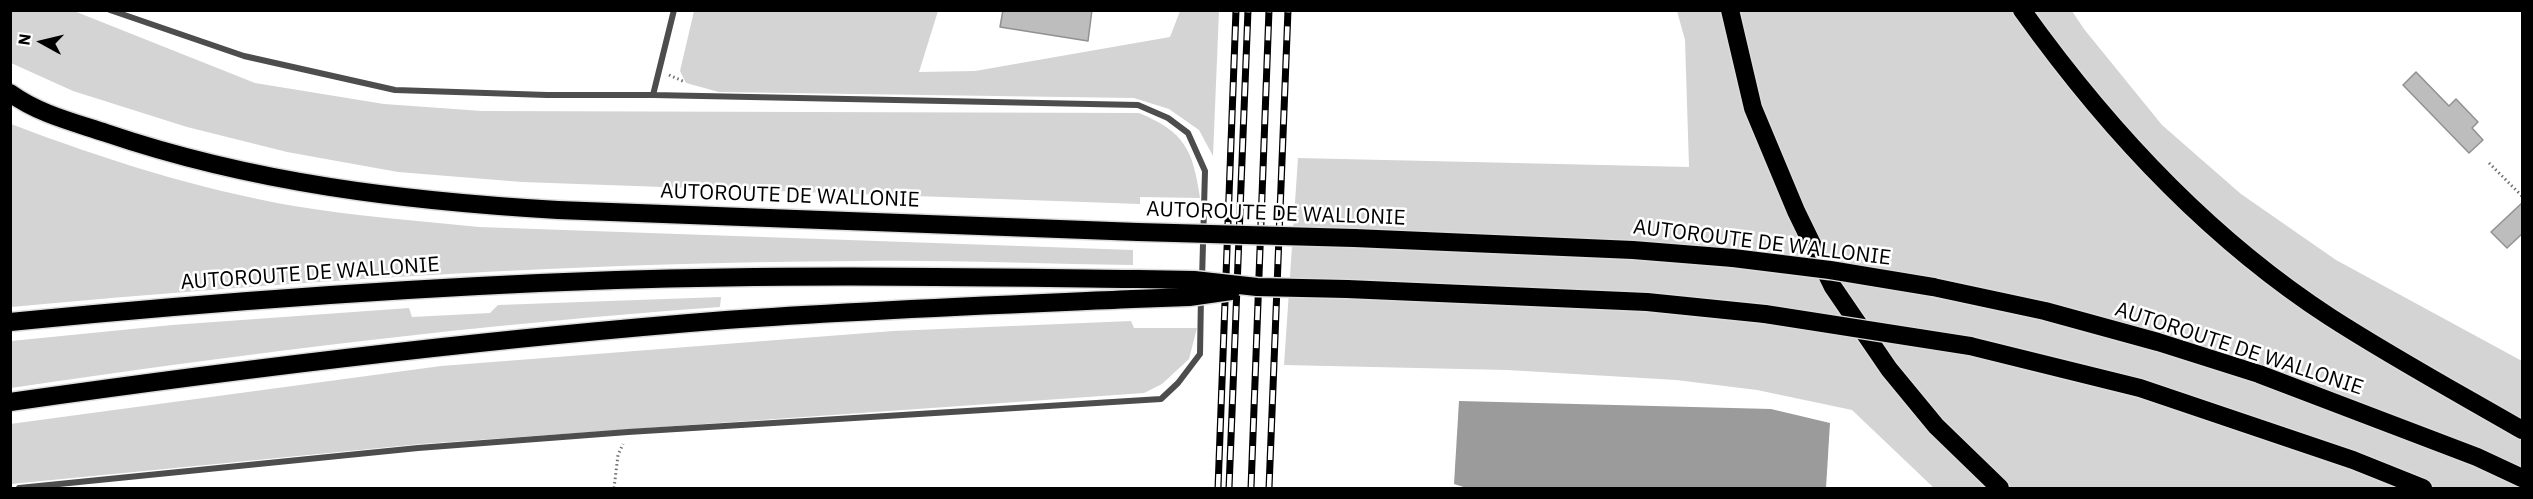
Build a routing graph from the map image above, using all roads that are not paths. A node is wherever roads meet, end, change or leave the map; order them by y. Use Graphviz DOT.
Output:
graph roads {
  1 [pos="110,10"];
  2 [pos="675,10"];
  3 [pos="1730,10"];
  4 [pos="2022,10"];
  5 [pos="10,93"];
  6 [pos="653,95"];
  7 [pos="10,104"];
  8 [pos="30,107"];
  9 [pos="1257,287"];
  10 [pos="10,322"];
  11 [pos="10,402"];
  12 [pos="2523,430"];
  13 [pos="2523,478"];
  14 [pos="19,489"];
  15 [pos="2000,489"];
  16 [pos="2422,489"];
  1 -- 6 [label="street"];
  2 -- 6 [label="street"];
  3 -- 15 [label="highway"];
  4 -- 12 [label="highway"];
  5 -- 8 [label="highway, AUTOROUTE DE WALLONIE"];
  6 -- 14 [label="street"];
  7 -- 8 [label="highway"];
  8 -- 13 [label="highway, AUTOROUTE DE WALLONIE, bridge"];
  9 -- 10 [label="highway, AUTOROUTE DE WALLONIE, bridge"];
  9 -- 11 [label="highway, bridge"];
  9 -- 16 [label="highway, AUTOROUTE DE WALLONIE, bridge"];
}
